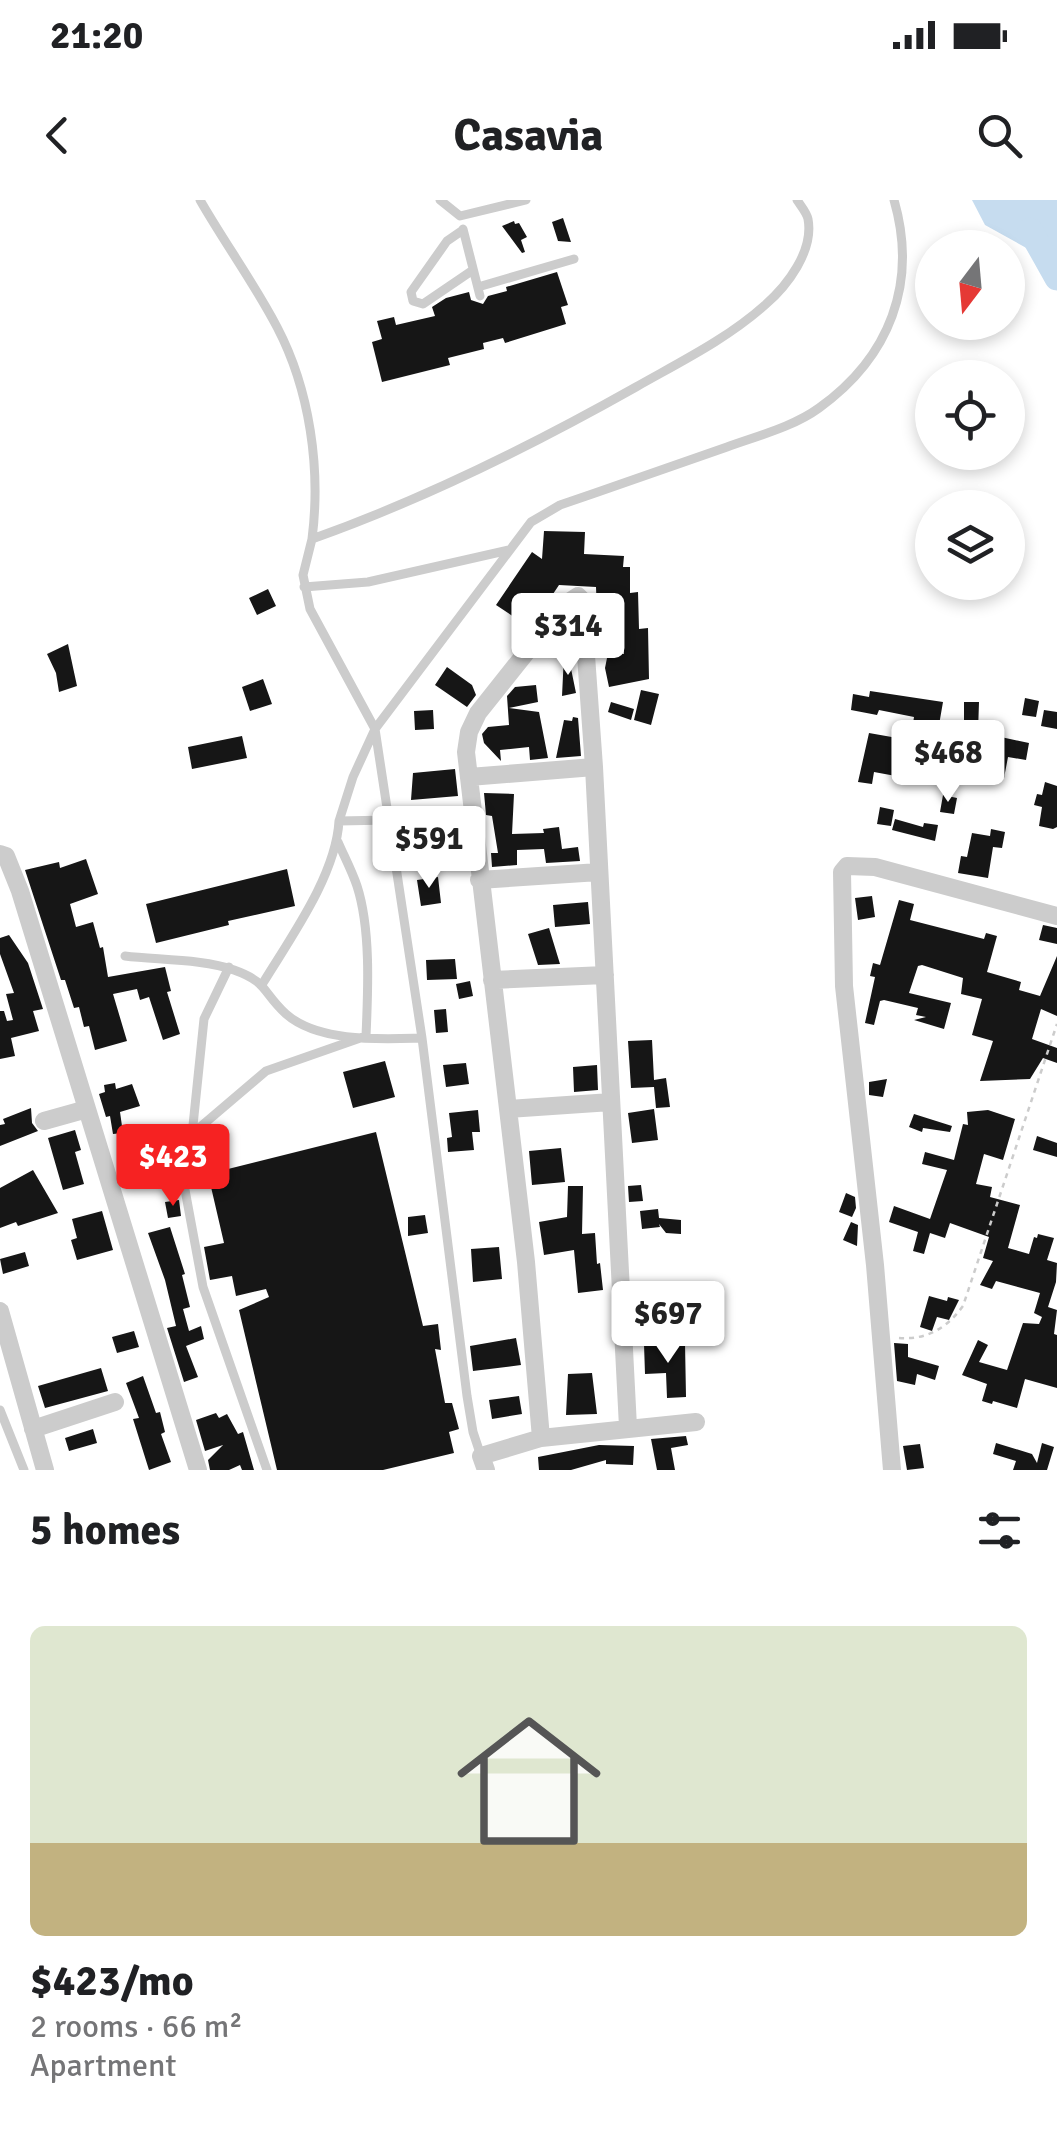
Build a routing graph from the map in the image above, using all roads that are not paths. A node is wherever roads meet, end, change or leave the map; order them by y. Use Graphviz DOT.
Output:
graph roads {
  1 [pos="200,200"];
  2 [pos="440,200"];
  3 [pos="526,200"];
  4 [pos="797,200"];
  5 [pos="894,200"];
  6 [pos="460,216"];
  7 [pos="463,230"];
  8 [pos="574,258"];
  9 [pos="473,270"];
  10 [pos="312,540"];
  11 [pos="508,550"];
  12 [pos="304,587"];
  13 [pos="375,730"];
  14 [pos="594,767"];
  15 [pos="468,778"];
  16 [pos="390,820"];
  17 [pos="339,821"];
  18 [pos="338,842"];
  19 [pos="0,854"];
  20 [pos="599,872"];
  21 [pos="480,880"];
  22 [pos="1057,916"];
  23 [pos="125,956"];
  24 [pos="229,968"];
  25 [pos="605,976"];
  26 [pos="492,980"];
  27 [pos="263,984"];
  28 [pos="366,1036"];
  29 [pos="422,1038"];
  30 [pos="611,1102"];
  31 [pos="87,1109"];
  32 [pos="508,1110"];
  33 [pos="44,1121"];
  34 [pos="192,1135"];
  35 [pos="0,1311"];
  36 [pos="115,1402"];
  37 [pos="0,1410"];
  38 [pos="696,1422"];
  39 [pos="628,1427"];
  40 [pos="34,1430"];
  41 [pos="542,1438"];
  42 [pos="484,1463"];
  43 [pos="24,1470"];
  44 [pos="45,1470"];
  45 [pos="198,1470"];
  46 [pos="267,1470"];
  47 [pos="892,1470"];
  1 -- 10 [label="lane"];
  2 -- 6 [label="lane"];
  3 -- 6 [label="lane"];
  4 -- 10 [label="lane"];
  5 -- 11 [label="lane"];
  6 -- 7 [label="lane"];
  7 -- 9 [label="lane"];
  7 -- 9 [label="lane"];
  8 -- 9 [label="lane"];
  10 -- 12 [label="lane"];
  11 -- 12 [label="lane"];
  11 -- 13 [label="lane"];
  12 -- 13 [label="lane"];
  13 -- 16 [label="lane"];
  13 -- 17 [label="lane"];
  14 -- 15 [label="street"];
  14 -- 15 [label="street"];
  14 -- 20 [label="street"];
  15 -- 21 [label="street"];
  16 -- 17 [label="lane"];
  16 -- 29 [label="lane"];
  17 -- 18 [label="lane"];
  18 -- 27 [label="lane"];
  18 -- 28 [label="lane"];
  19 -- 31 [label="street"];
  20 -- 21 [label="street"];
  20 -- 25 [label="street"];
  21 -- 26 [label="street"];
  22 -- 47 [label="street"];
  23 -- 24 [label="lane"];
  24 -- 27 [label="lane"];
  24 -- 34 [label="lane"];
  25 -- 26 [label="street"];
  25 -- 30 [label="street"];
  26 -- 32 [label="street"];
  27 -- 28 [label="lane"];
  28 -- 29 [label="lane"];
  28 -- 34 [label="lane"];
  29 -- 42 [label="lane"];
  30 -- 32 [label="street"];
  30 -- 39 [label="street"];
  31 -- 33 [label="street"];
  31 -- 45 [label="street"];
  32 -- 41 [label="street"];
  34 -- 46 [label="lane"];
  35 -- 40 [label="street"];
  36 -- 40 [label="street"];
  37 -- 43 [label="lane"];
  38 -- 39 [label="street"];
  39 -- 41 [label="street"];
  40 -- 44 [label="street"];
  41 -- 42 [label="street"];
}
